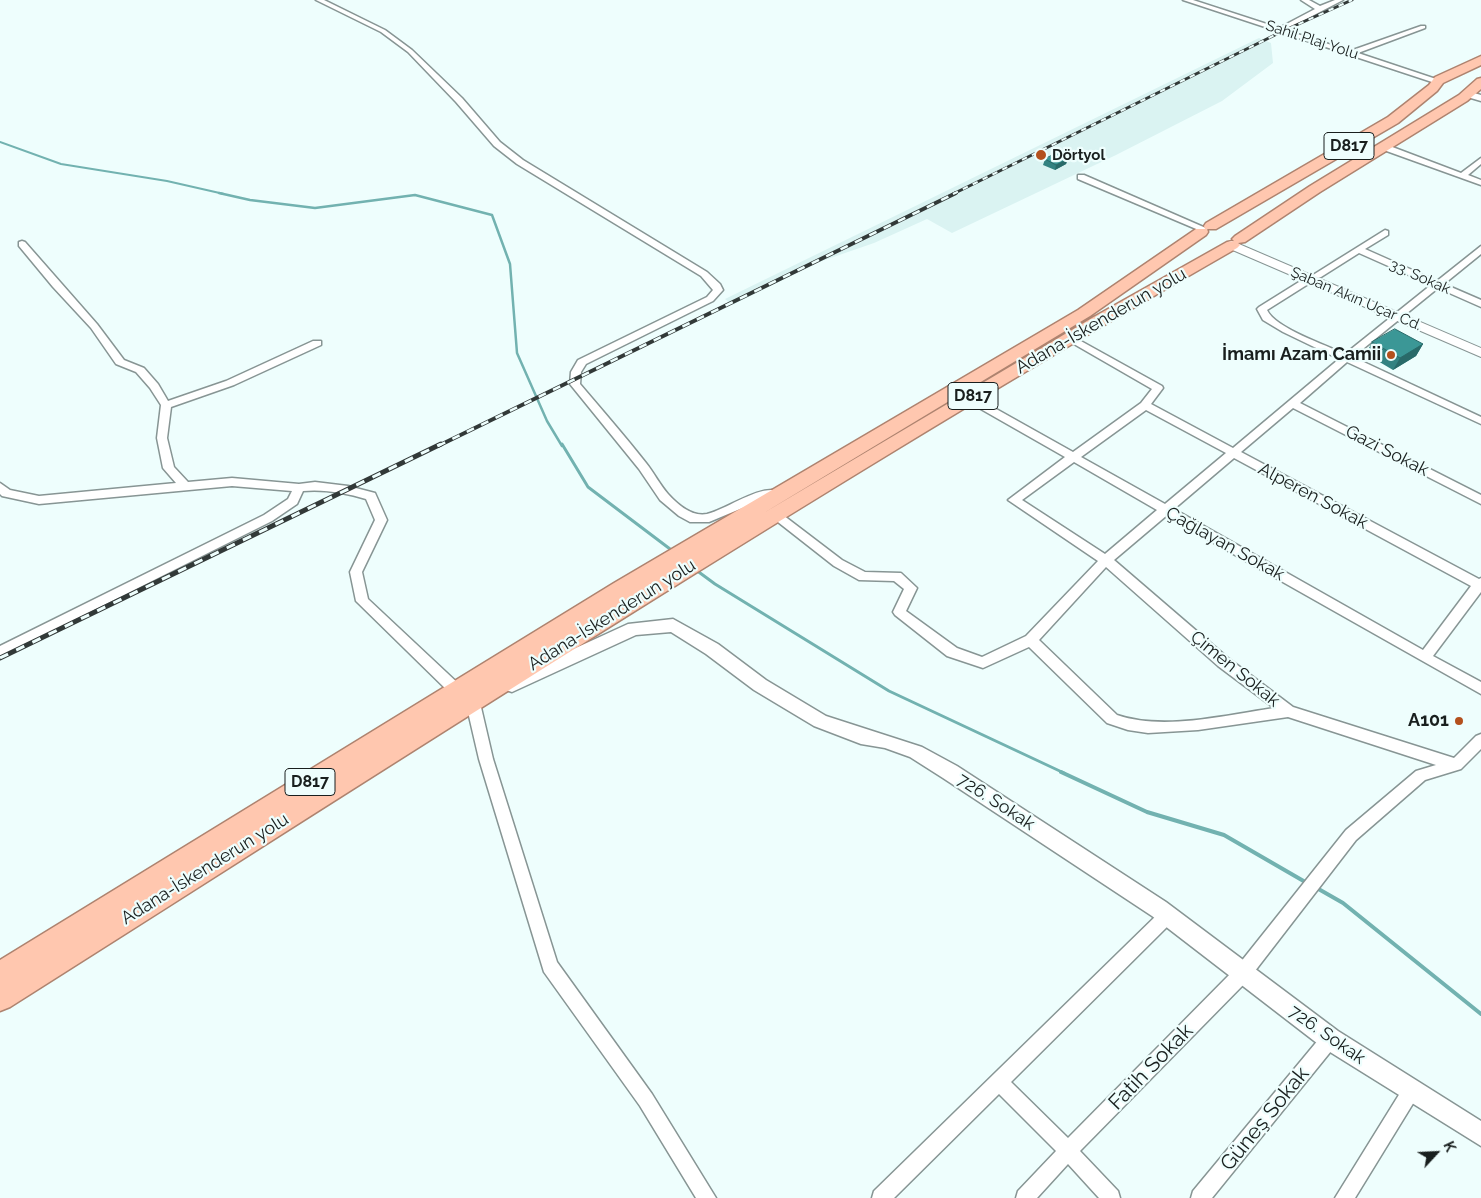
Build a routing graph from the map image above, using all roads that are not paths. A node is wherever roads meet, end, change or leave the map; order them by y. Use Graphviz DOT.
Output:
graph roads {
  1 [pos="319,0"];
  2 [pos="1186,0"];
  3 [pos="1304,0"];
  4 [pos="1340,0"];
  5 [pos="1320,9"];
  6 [pos="1422,27"];
  7 [pos="1279,30"];
  8 [pos="1350,52"];
  9 [pos="1481,60"];
  10 [pos="1443,86"];
  11 [pos="1476,91"];
  12 [pos="1384,146"];
  13 [pos="1481,160"];
  14 [pos="1462,176"];
  15 [pos="1081,177"];
  16 [pos="1481,183"];
  17 [pos="1205,229"];
  18 [pos="1385,233"];
  19 [pos="1236,242"];
  20 [pos="22,244"];
  21 [pos="1360,250"];
  22 [pos="1480,251"];
  23 [pos="1314,277"];
  24 [pos="1436,284"];
  25 [pos="1481,304"];
  26 [pos="1400,314"];
  27 [pos="1070,338"];
  28 [pos="317,343"];
  29 [pos="1481,345"];
  30 [pos="1481,353"];
  31 [pos="1347,358"];
  32 [pos="969,398"];
  33 [pos="1292,403"];
  34 [pos="166,405"];
  35 [pos="1145,405"];
  36 [pos="1481,421"];
  37 [pos="1232,453"];
  38 [pos="1072,457"];
  39 [pos="0,486"];
  40 [pos="186,487"];
  41 [pos="299,488"];
  42 [pos="782,492"];
  43 [pos="1481,500"];
  44 [pos="1164,510"];
  45 [pos="775,515"];
  46 [pos="710,544"];
  47 [pos="1106,560"];
  48 [pos="1480,584"];
  49 [pos="1030,640"];
  50 [pos="0,652"];
  51 [pos="1425,657"];
  52 [pos="1481,689"];
  53 [pos="465,697"];
  54 [pos="1288,711"];
  55 [pos="1481,740"];
  56 [pos="1456,765"];
  57 [pos="1167,916"];
  58 [pos="1242,974"];
  59 [pos="0,976"];
  60 [pos="0,997"];
  61 [pos="1330,1039"];
  62 [pos="999,1082"];
  63 [pos="1411,1091"];
  64 [pos="1481,1134"];
  65 [pos="1068,1151"];
  66 [pos="707,1198"];
  67 [pos="881,1198"];
  68 [pos="1025,1198"];
  69 [pos="1111,1198"];
  70 [pos="1200,1198"];
  71 [pos="1344,1198"];
  1 -- 42 [label="street"];
  2 -- 7 [label="street, Sahil Plaj Yolu"];
  3 -- 5 [label="street"];
  4 -- 5 [label="street"];
  5 -- 7 [label="street"];
  6 -- 8 [label="street"];
  7 -- 8 [label="street, Sahil Plaj Yolu"];
  8 -- 10 [label="street, Sahil Plaj Yolu"];
  9 -- 10 [label="highway, D817"];
  10 -- 11 [label="highway"];
  10 -- 17 [label="highway, D817"];
  11 -- 12 [label="highway, Adana-İskenderun yolu / D817"];
  12 -- 14 [label="street"];
  12 -- 19 [label="highway, Adana-İskenderun yolu / D817"];
  13 -- 14 [label="street"];
  14 -- 16 [label="street"];
  15 -- 17 [label="street"];
  17 -- 19 [label="highway"];
  17 -- 42 [label="highway, D817"];
  18 -- 21 [label="street"];
  19 -- 23 [label="main road, Şaban Akın Uçar Cd."];
  19 -- 27 [label="highway, Adana-İskenderun yolu / D817"];
  20 -- 34 [label="street"];
  21 -- 23 [label="street"];
  21 -- 24 [label="street, 33. Sokak"];
  22 -- 24 [label="street"];
  23 -- 26 [label="main road, Şaban Akın Uçar Cd."];
  23 -- 31 [label="street"];
  24 -- 25 [label="street, 33. Sokak"];
  24 -- 26 [label="street"];
  26 -- 29 [label="main road"];
  26 -- 30 [label="main road, Şaban Akın Uçar Cd."];
  26 -- 31 [label="street"];
  27 -- 32 [label="highway, Adana-İskenderun yolu / D817"];
  27 -- 35 [label="street"];
  28 -- 34 [label="street"];
  31 -- 33 [label="street"];
  31 -- 36 [label="street"];
  32 -- 38 [label="street, Çağlayan Sokak"];
  32 -- 45 [label="highway, Adana-İskenderun yolu / D817"];
  33 -- 37 [label="street"];
  33 -- 43 [label="street, Gazi Sokak"];
  34 -- 40 [label="street"];
  35 -- 37 [label="street, Alperen Sokak"];
  35 -- 38 [label="street"];
  37 -- 44 [label="street"];
  37 -- 48 [label="street, Alperen Sokak"];
  38 -- 44 [label="street, Çağlayan Sokak"];
  38 -- 47 [label="street, Çimen Sokak"];
  39 -- 40 [label="street"];
  40 -- 41 [label="street"];
  41 -- 50 [label="street"];
  41 -- 53 [label="street"];
  42 -- 46 [label="highway, D817"];
  44 -- 47 [label="street"];
  44 -- 51 [label="street, Çağlayan Sokak"];
  45 -- 46 [label="highway, Adana-İskenderun yolu / D817"];
  45 -- 49 [label="street"];
  46 -- 53 [label="highway, Adana-İskenderun yolu / D817"];
  47 -- 49 [label="street"];
  47 -- 54 [label="street, Çimen Sokak"];
  48 -- 51 [label="street"];
  49 -- 54 [label="street"];
  51 -- 52 [label="street, Çağlayan Sokak"];
  53 -- 57 [label="street, 726. Sokak"];
  53 -- 59 [label="highway, D817"];
  53 -- 60 [label="highway, Adana-İskenderun yolu / D817"];
  53 -- 66 [label="street"];
  54 -- 56 [label="street, Çimen Sokak"];
  55 -- 56 [label="street"];
  56 -- 58 [label="street, Fatih Sokak"];
  57 -- 58 [label="street, 726. Sokak"];
  57 -- 62 [label="street"];
  58 -- 61 [label="street, 726. Sokak"];
  58 -- 65 [label="street, Fatih Sokak"];
  61 -- 63 [label="street, 726. Sokak"];
  61 -- 70 [label="street, Güneş Sokak"];
  62 -- 65 [label="street"];
  62 -- 67 [label="street"];
  63 -- 64 [label="street, 726. Sokak"];
  63 -- 71 [label="street"];
  65 -- 68 [label="street, Fatih Sokak"];
  65 -- 69 [label="street"];
}
